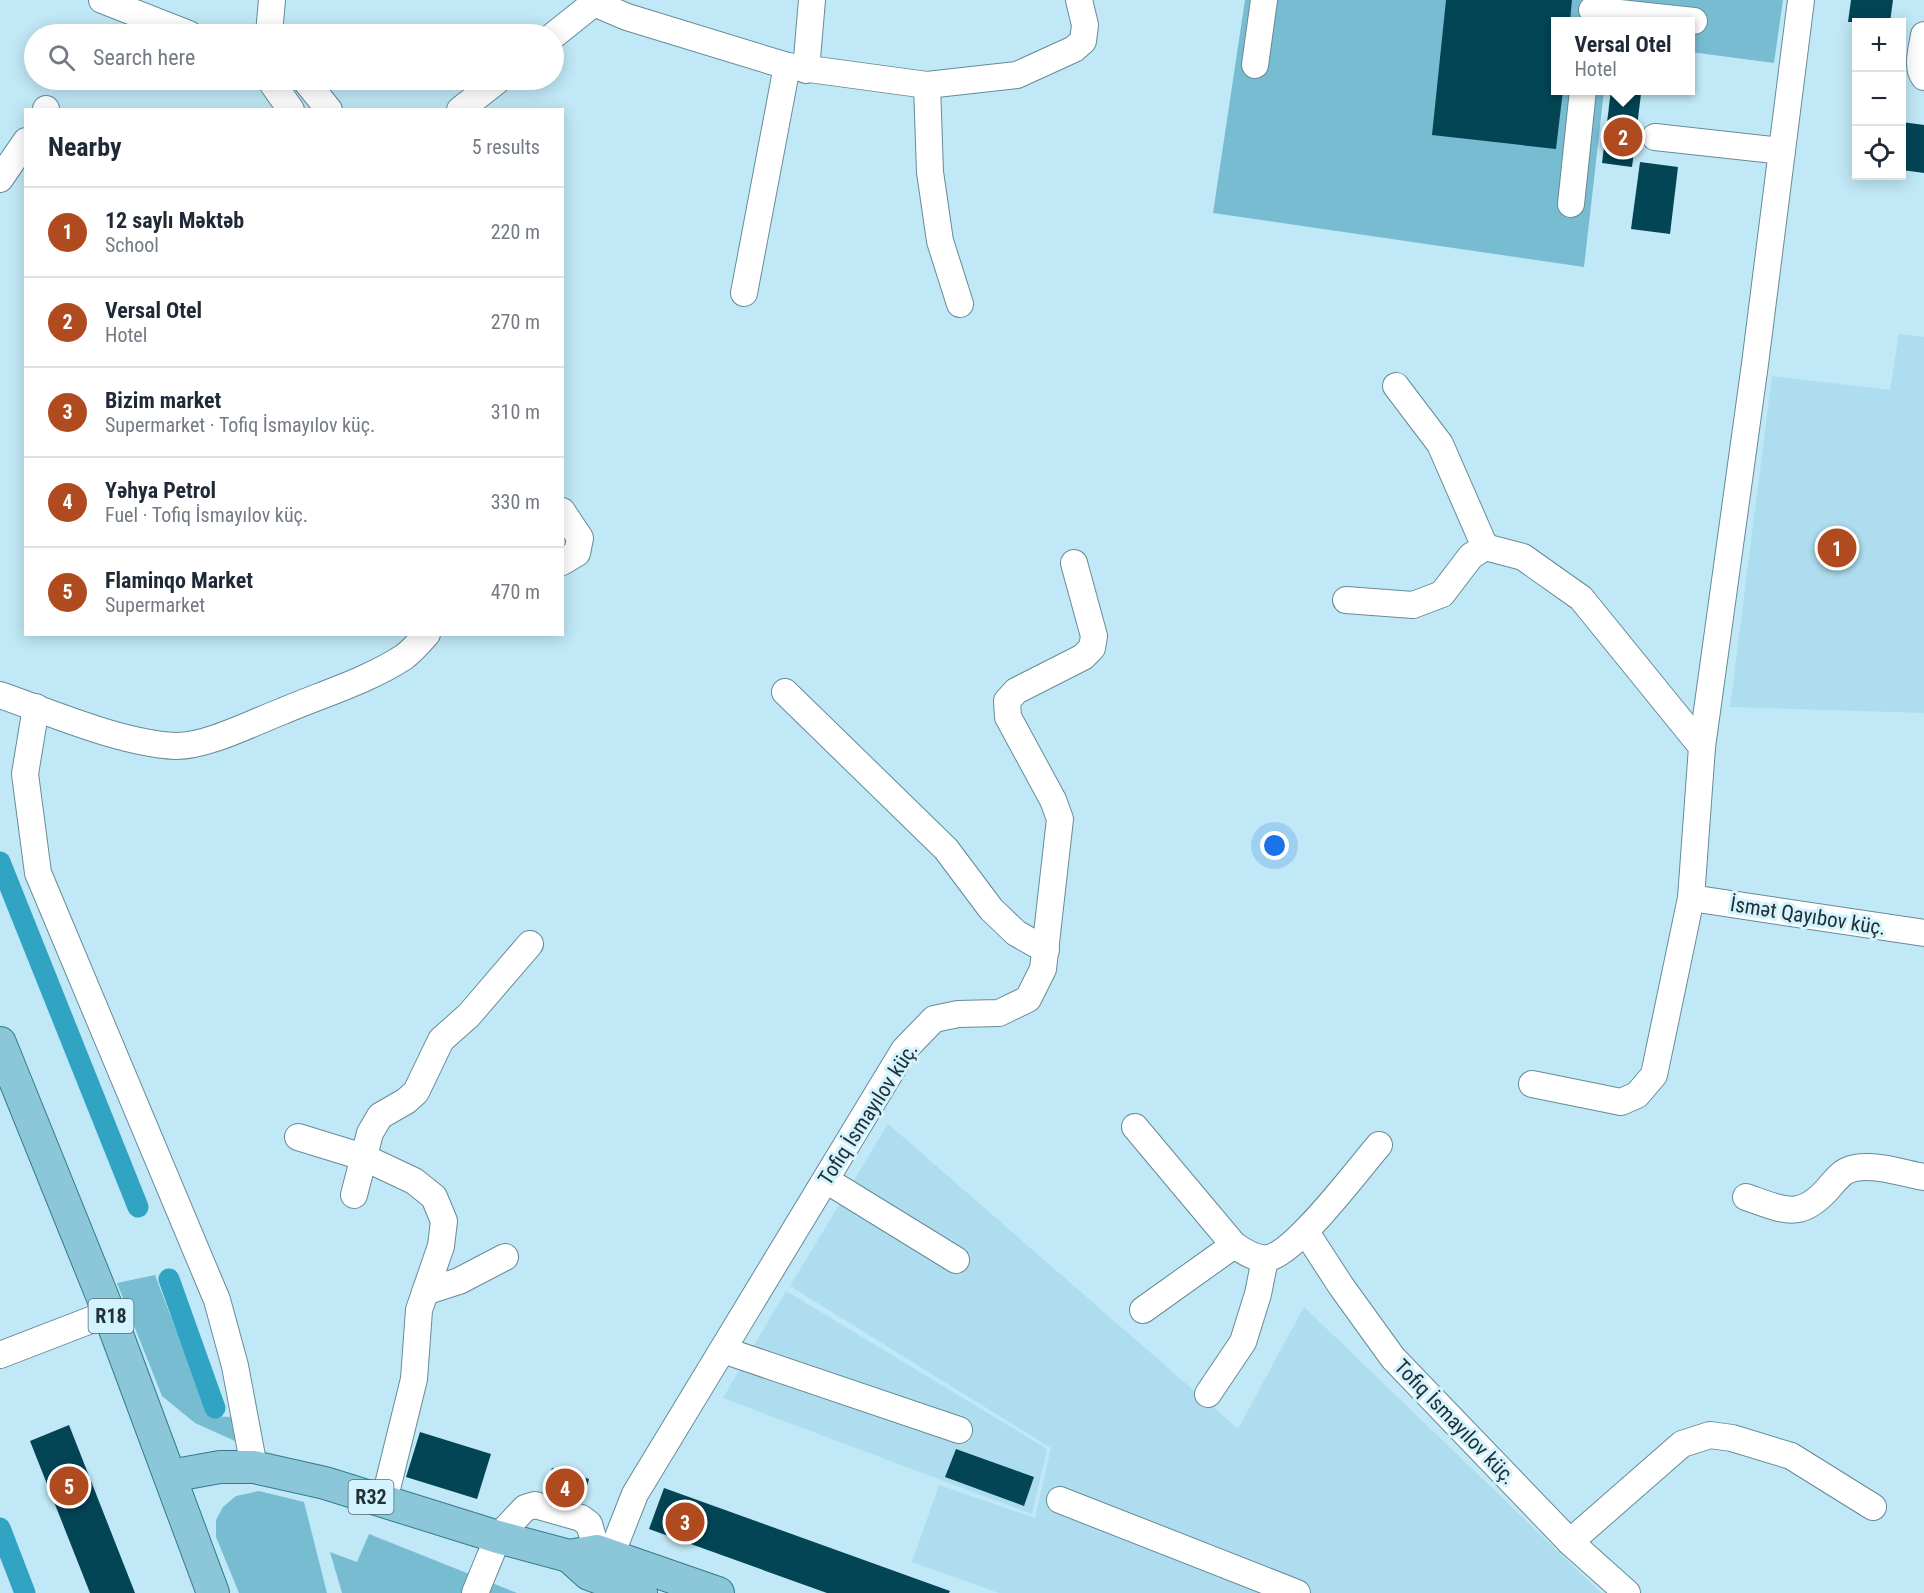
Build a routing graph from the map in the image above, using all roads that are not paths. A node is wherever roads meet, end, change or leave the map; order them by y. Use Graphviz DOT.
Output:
graph roads {
  1 [pos="102,0"];
  2 [pos="272,0"];
  3 [pos="812,0"];
  4 [pos="1079,0"];
  5 [pos="1264,0"];
  6 [pos="1801,0"];
  7 [pos="593,1"];
  8 [pos="1592,10"];
  9 [pos="1657,17"];
  10 [pos="163,24"];
  11 [pos="269,24"];
  12 [pos="564,26"];
  13 [pos="1924,36"];
  14 [pos="1255,65"];
  15 [pos="796,68"];
  16 [pos="1924,77"];
  17 [pos="927,85"];
  18 [pos="277,90"];
  19 [pos="314,90"];
  20 [pos="485,90"];
  21 [pos="1582,95"];
  22 [pos="290,108"];
  23 [pos="327,108"];
  24 [pos="463,108"];
  25 [pos="1655,137"];
  26 [pos="24,144"];
  27 [pos="1782,152"];
  28 [pos="0,179"];
  29 [pos="1571,204"];
  30 [pos="744,293"];
  31 [pos="960,304"];
  32 [pos="1396,386"];
  33 [pos="564,514"];
  34 [pos="1485,547"];
  35 [pos="564,561"];
  36 [pos="1074,563"];
  37 [pos="1346,600"];
  38 [pos="425,636"];
  39 [pos="785,692"];
  40 [pos="0,695"];
  41 [pos="36,707"];
  42 [pos="1702,747"];
  43 [pos="1691,898"];
  44 [pos="1924,933"];
  45 [pos="530,944"];
  46 [pos="1046,950"];
  47 [pos="0,1042"];
  48 [pos="1532,1083"];
  49 [pos="1135,1127"];
  50 [pos="298,1137"];
  51 [pos="1379,1145"];
  52 [pos="363,1157"];
  53 [pos="1924,1177"];
  54 [pos="826,1180"];
  55 [pos="354,1195"];
  56 [pos="1746,1197"];
  57 [pos="1306,1232"];
  58 [pos="1233,1245"];
  59 [pos="506,1257"];
  60 [pos="1265,1259"];
  61 [pos="956,1260"];
  62 [pos="425,1292"];
  63 [pos="1143,1310"];
  64 [pos="110,1313"];
  65 [pos="723,1350"];
  66 [pos="4,1354"];
  67 [pos="1208,1394"];
  68 [pos="959,1430"];
  69 [pos="254,1467"];
  70 [pos="170,1476"];
  71 [pos="1060,1500"];
  72 [pos="384,1501"];
  73 [pos="1873,1507"];
  74 [pos="498,1537"];
  75 [pos="1570,1542"];
  76 [pos="595,1560"];
  77 [pos="213,1593"];
  78 [pos="475,1593"];
  79 [pos="641,1593"];
  80 [pos="718,1593"];
  81 [pos="1298,1593"];
  82 [pos="1627,1593"];
  1 -- 10 [label="street"];
  2 -- 11 [label="street"];
  3 -- 15 [label="street"];
  4 -- 17 [label="street"];
  5 -- 14 [label="street"];
  6 -- 27 [label="street"];
  7 -- 12 [label="street"];
  7 -- 15 [label="street"];
  8 -- 9 [label="street"];
  13 -- 16 [label="street"];
  15 -- 17 [label="street"];
  15 -- 30 [label="street"];
  17 -- 31 [label="street"];
  18 -- 22 [label="street"];
  19 -- 23 [label="street"];
  20 -- 24 [label="street"];
  21 -- 29 [label="street"];
  25 -- 27 [label="street"];
  26 -- 28 [label="street"];
  27 -- 42 [label="street"];
  32 -- 34 [label="street"];
  33 -- 35 [label="street"];
  34 -- 37 [label="street"];
  34 -- 42 [label="street"];
  36 -- 46 [label="street, Tofiq İsmayılov küç."];
  38 -- 41 [label="street"];
  39 -- 46 [label="street"];
  40 -- 41 [label="street"];
  41 -- 69 [label="street"];
  42 -- 43 [label="street"];
  43 -- 44 [label="street, İsmət Qayıbov küç."];
  43 -- 48 [label="street"];
  45 -- 52 [label="street"];
  46 -- 54 [label="street, Tofiq İsmayılov küç."];
  47 -- 64 [label="main road, R18"];
  49 -- 58 [label="street"];
  50 -- 52 [label="street"];
  51 -- 57 [label="street"];
  52 -- 55 [label="street"];
  52 -- 62 [label="street"];
  53 -- 56 [label="street"];
  54 -- 61 [label="street"];
  54 -- 65 [label="street, Tofiq İsmayılov küç."];
  57 -- 60 [label="street"];
  57 -- 75 [label="street, Tofiq İsmayılov küç."];
  58 -- 60 [label="street"];
  58 -- 63 [label="street"];
  59 -- 62 [label="street"];
  60 -- 67 [label="street"];
  62 -- 72 [label="street"];
  64 -- 66 [label="street"];
  64 -- 70 [label="main road, R18"];
  65 -- 68 [label="street"];
  65 -- 76 [label="street, Tofiq İsmayılov küç."];
  69 -- 70 [label="main road, R32"];
  69 -- 72 [label="main road, R32"];
  70 -- 77 [label="main road, R18"];
  71 -- 81 [label="street"];
  72 -- 74 [label="main road, R32"];
  73 -- 75 [label="street"];
  74 -- 76 [label="main road, R32"];
  74 -- 78 [label="street"];
  75 -- 82 [label="street, Tofiq İsmayılov küç."];
  76 -- 79 [label="main road, R32"];
  76 -- 80 [label="main road, R32"];
}
